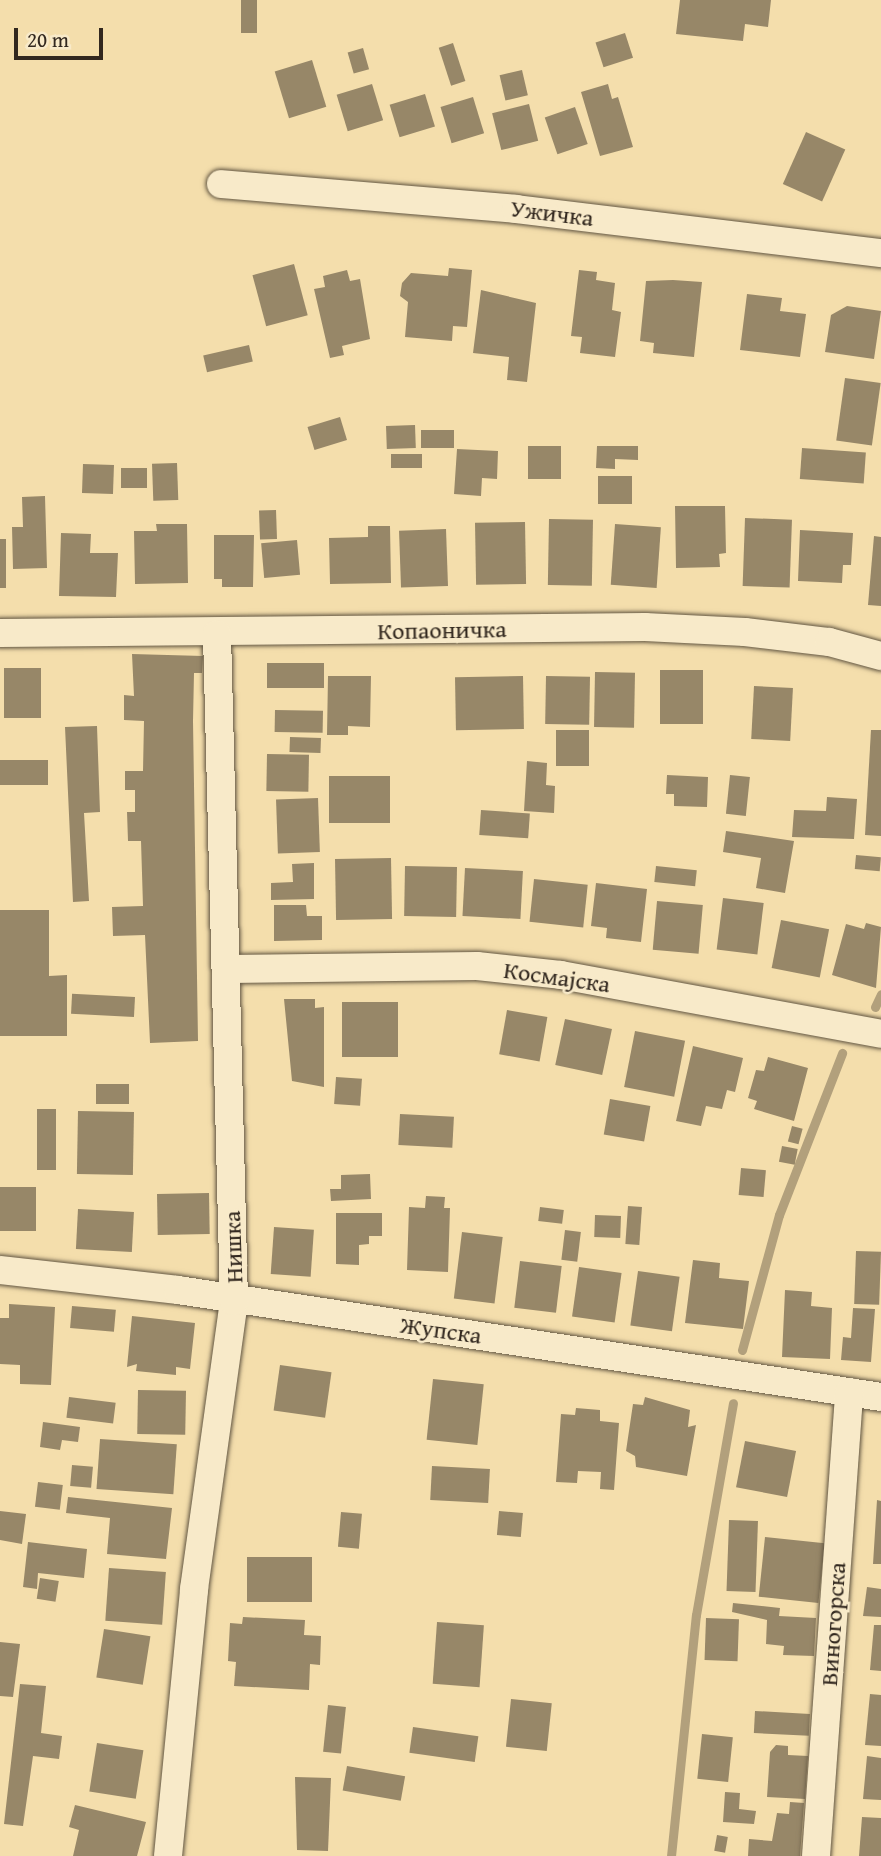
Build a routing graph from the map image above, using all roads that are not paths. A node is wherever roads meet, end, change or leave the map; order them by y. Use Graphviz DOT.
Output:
graph roads {
  1 [pos="221,184"];
  2 [pos="881,253"];
  3 [pos="0,633"];
  4 [pos="217,634"];
  5 [pos="881,656"];
  6 [pos="229,969"];
  7 [pos="881,1034"];
  8 [pos="0,1270"];
  9 [pos="234,1301"];
  10 [pos="849,1392"];
  11 [pos="881,1397"];
  12 [pos="168,1856"];
  13 [pos="816,1856"];
  1 -- 2 [label="street, Ужичка"];
  3 -- 4 [label="street, Копаоничка"];
  4 -- 5 [label="street, Копаоничка"];
  4 -- 6 [label="street, Нишка"];
  6 -- 7 [label="street, Космајска"];
  6 -- 9 [label="street, Нишка"];
  8 -- 9 [label="street, Жупска"];
  9 -- 10 [label="street, Жупска"];
  9 -- 12 [label="street, Нишка"];
  10 -- 11 [label="street, Жупска"];
  10 -- 13 [label="street, Виногорска"];
}
